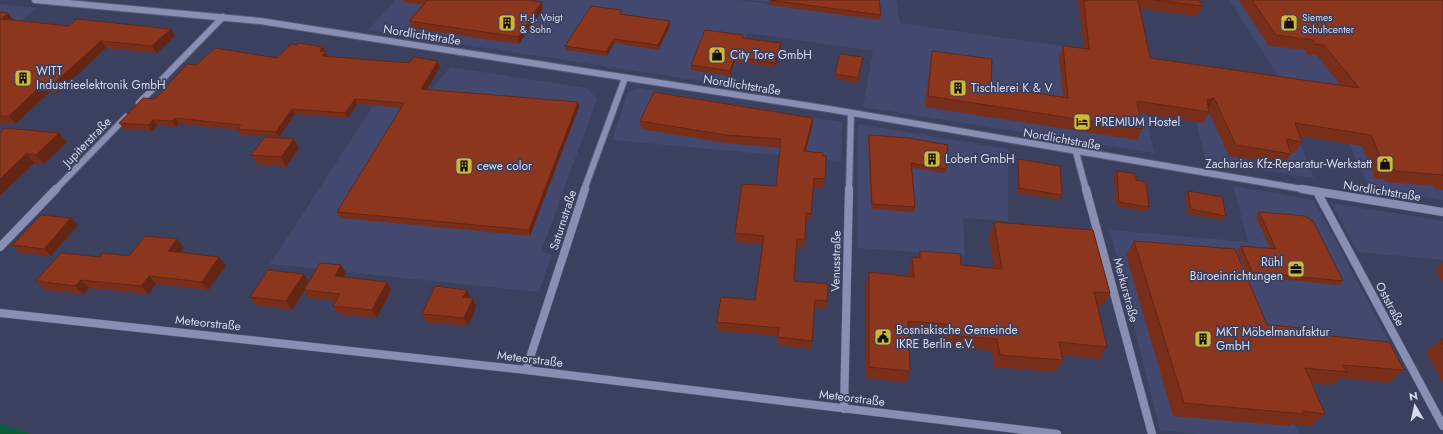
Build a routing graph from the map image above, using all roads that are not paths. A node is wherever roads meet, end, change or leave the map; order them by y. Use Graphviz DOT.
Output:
graph roads {
  1 [pos="35,0"];
  2 [pos="223,17"];
  3 [pos="625,78"];
  4 [pos="851,113"];
  5 [pos="1076,152"];
  6 [pos="1317,192"];
  7 [pos="1443,212"];
  8 [pos="0,247"];
  9 [pos="0,313"];
  10 [pos="526,370"];
  11 [pos="844,409"];
  12 [pos="1443,426"];
  13 [pos="1057,434"];
  14 [pos="1152,434"];
  1 -- 2 [label="street, Nordlichtstraße"];
  2 -- 3 [label="street, Nordlichtstraße"];
  2 -- 8 [label="street, Jupiterstraße"];
  3 -- 4 [label="street, Nordlichtstraße"];
  3 -- 10 [label="street, Saturnstraße"];
  4 -- 5 [label="street, Nordlichtstraße"];
  4 -- 11 [label="street, Venusstraße"];
  5 -- 6 [label="street, Nordlichtstraße"];
  5 -- 14 [label="street, Merkurstraße"];
  6 -- 7 [label="street, Nordlichtstraße"];
  6 -- 12 [label="street, Oststraße"];
  9 -- 10 [label="street, Meteorstraße"];
  10 -- 11 [label="street, Meteorstraße"];
  11 -- 13 [label="street, Meteorstraße"];
}
